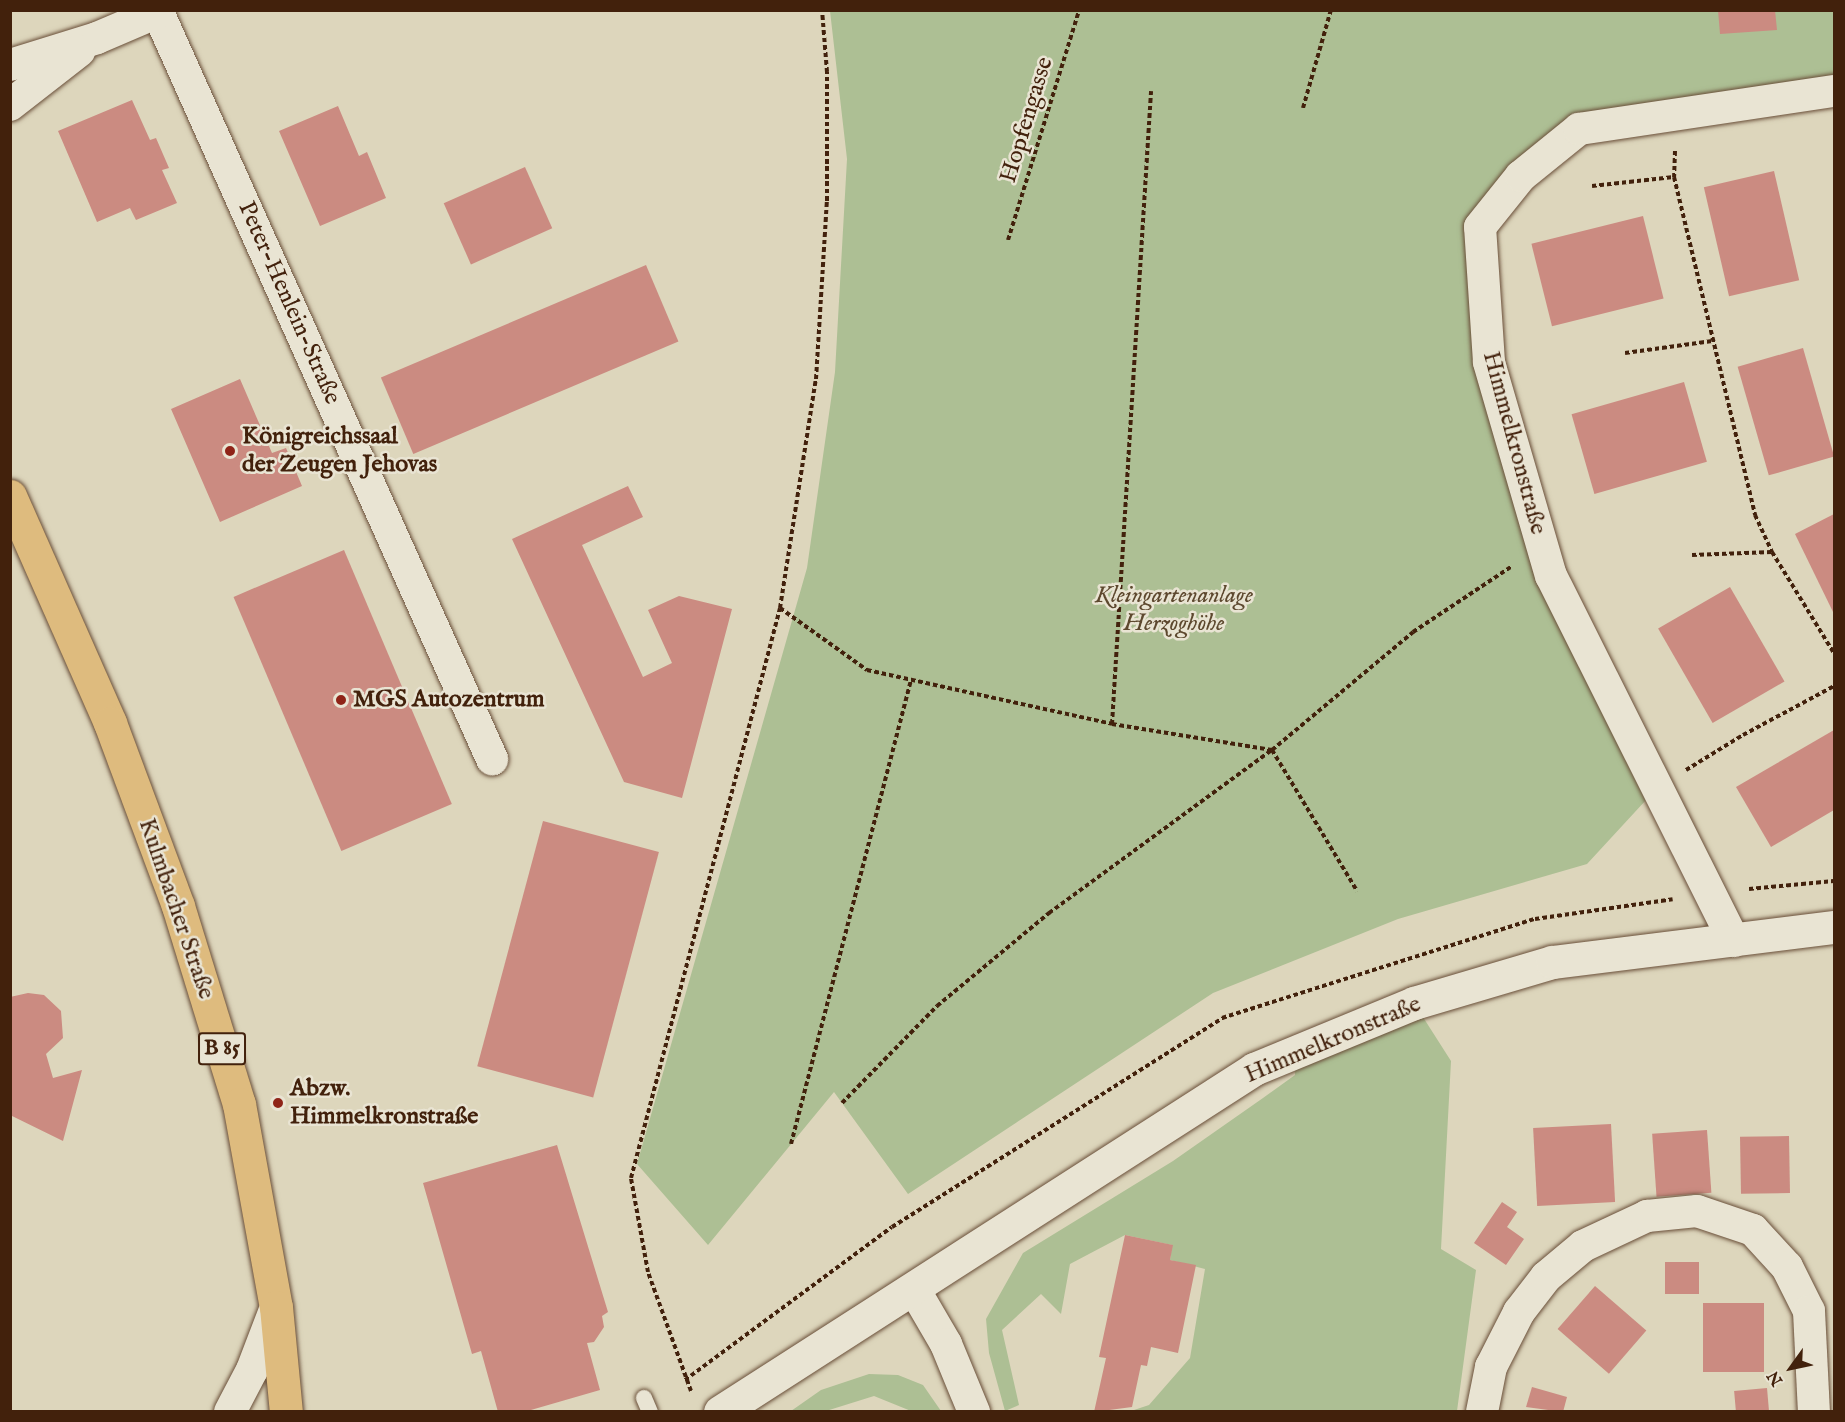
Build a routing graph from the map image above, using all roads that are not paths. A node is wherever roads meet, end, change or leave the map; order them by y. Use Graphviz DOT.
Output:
graph roads {
  1 [pos="157,11"];
  2 [pos="97,38"];
  3 [pos="10,65"];
  4 [pos="1834,91"];
  5 [pos="10,105"];
  6 [pos="10,496"];
  7 [pos="492,759"];
  8 [pos="1834,927"];
  9 [pos="1734,941"];
  10 [pos="914,1289"];
  11 [pos="276,1307"];
  12 [pos="707,1404"];
  13 [pos="230,1412"];
  14 [pos="286,1412"];
  15 [pos="974,1412"];
  16 [pos="1482,1412"];
  17 [pos="1814,1412"];
  1 -- 2 [label="street, Peter-Henlein-Straße"];
  1 -- 7 [label="street, Peter-Henlein-Straße"];
  2 -- 3 [label="street, Peter-Henlein-Straße"];
  2 -- 5 [label="street, Peter-Henlein-Straße"];
  4 -- 9 [label="street, Himmelkronstraße"];
  6 -- 11 [label="main road, Kulmbacher Straße / B 85"];
  8 -- 9 [label="street, Himmelkronstraße"];
  9 -- 10 [label="street, Himmelkronstraße"];
  10 -- 12 [label="street, Himmelkronstraße"];
  10 -- 15 [label="street"];
  11 -- 13 [label="street"];
  11 -- 14 [label="main road, Kulmbacher Straße / B 85"];
  16 -- 17 [label="street"];
}
